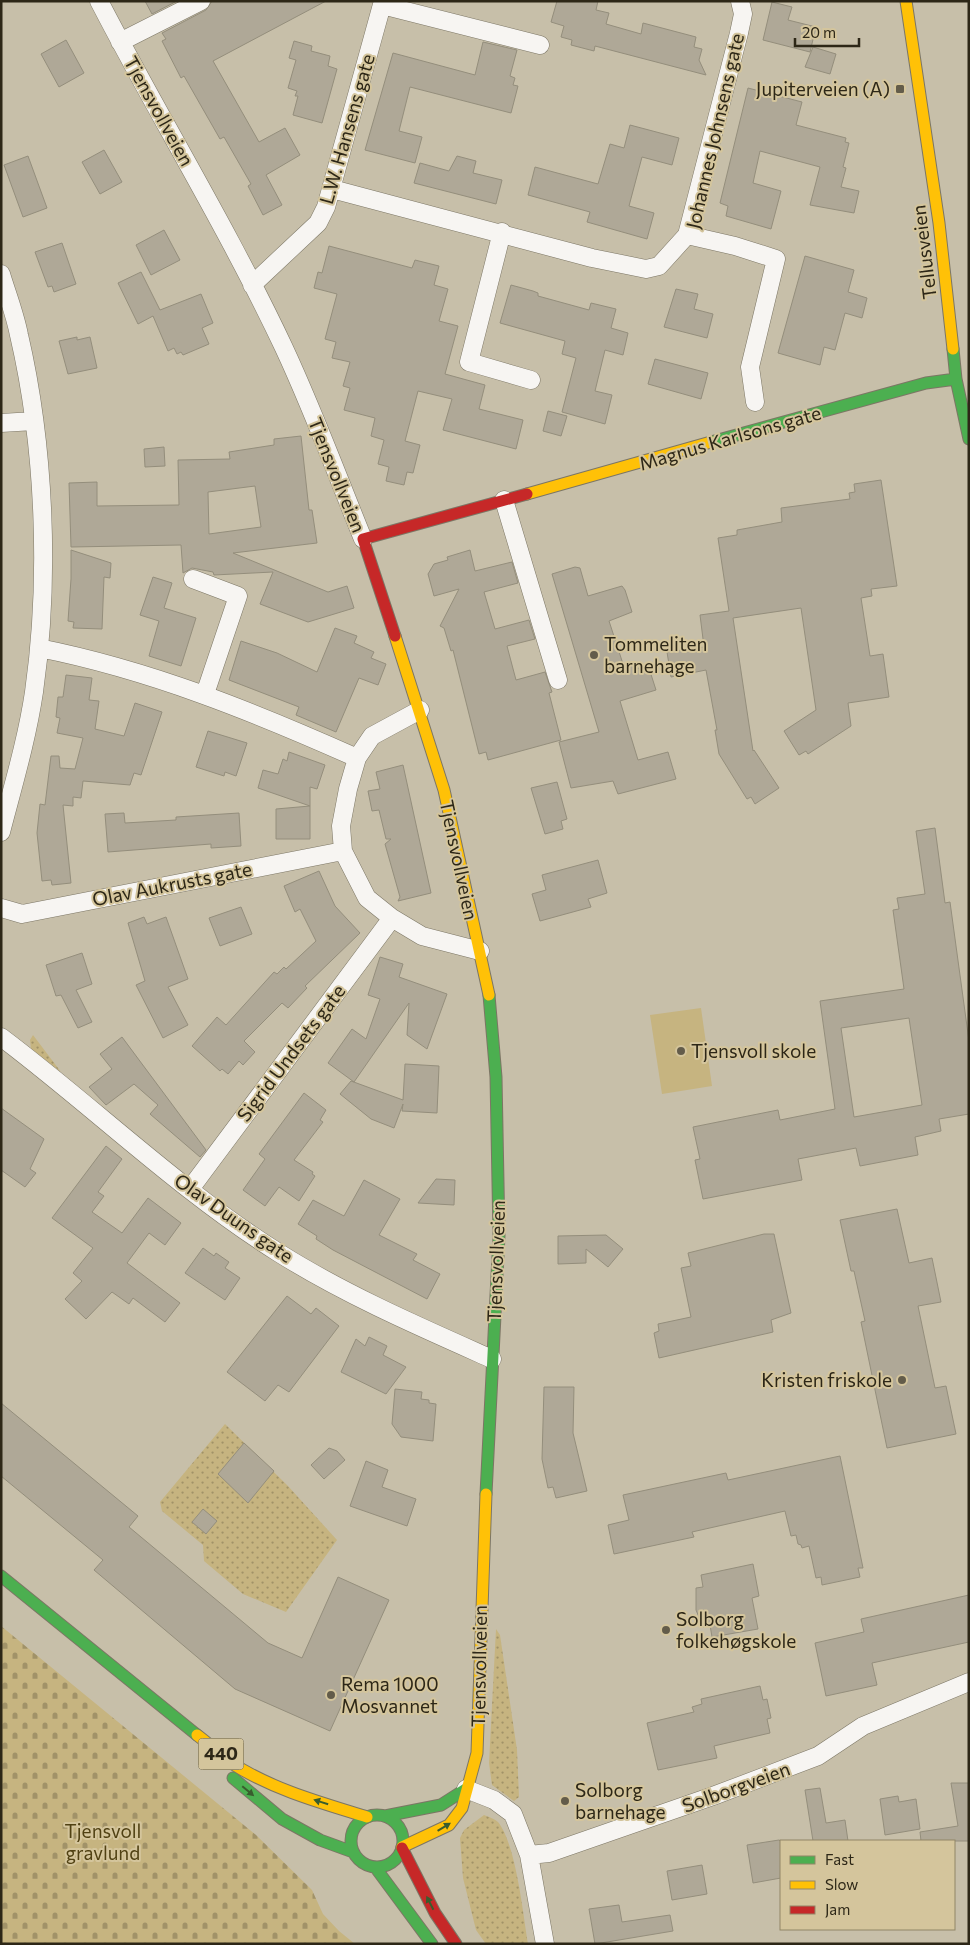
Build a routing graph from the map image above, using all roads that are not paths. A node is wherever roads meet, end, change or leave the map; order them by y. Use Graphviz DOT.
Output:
graph roads {
  1 [pos="99,1"];
  2 [pos="201,1"];
  3 [pos="740,1"];
  4 [pos="906,1"];
  5 [pos="382,3"];
  6 [pos="120,42"];
  7 [pos="540,46"];
  8 [pos="332,189"];
  9 [pos="502,232"];
  10 [pos="687,235"];
  11 [pos="1,274"];
  12 [pos="252,285"];
  13 [pos="956,379"];
  14 [pos="531,380"];
  15 [pos="755,402"];
  16 [pos="34,420"];
  17 [pos="1,423"];
  18 [pos="969,439"];
  19 [pos="504,500"];
  20 [pos="363,540"];
  21 [pos="193,580"];
  22 [pos="38,648"];
  23 [pos="558,680"];
  24 [pos="205,694"];
  25 [pos="420,710"];
  26 [pos="357,758"];
  27 [pos="1,832"];
  28 [pos="343,851"];
  29 [pos="1,908"];
  30 [pos="392,918"];
  31 [pos="480,951"];
  32 [pos="1,1037"];
  33 [pos="190,1189"];
  34 [pos="492,1359"];
  35 [pos="1,1576"];
  36 [pos="96,1652"];
  37 [pos="969,1682"];
  38 [pos="466,1789"];
  39 [pos="368,1816"];
  40 [pos="385,1816"];
  41 [pos="402,1848"];
  42 [pos="353,1852"];
  43 [pos="529,1855"];
  44 [pos="375,1867"];
  45 [pos="432,1944"];
  46 [pos="456,1944"];
  47 [pos="545,1944"];
  1 -- 6 [label="street, Tjensvollveien"];
  2 -- 6 [label="street"];
  3 -- 10 [label="street, Johannes Johnsens gate"];
  4 -- 13 [label="street, Tellusveien"];
  5 -- 7 [label="street, L.W. Hansens gate"];
  5 -- 8 [label="street, L.W. Hansens gate"];
  6 -- 12 [label="street, Tjensvollveien"];
  8 -- 9 [label="street"];
  8 -- 12 [label="street, L.W. Hansens gate"];
  9 -- 10 [label="street"];
  9 -- 14 [label="street"];
  10 -- 15 [label="street, Johannes Johnsens gate"];
  11 -- 16 [label="street"];
  12 -- 20 [label="street, Tjensvollveien"];
  13 -- 18 [label="street, Tellusveien"];
  13 -- 19 [label="street, Magnus Karlsons gate"];
  16 -- 17 [label="street"];
  16 -- 22 [label="street"];
  19 -- 20 [label="street, Magnus Karlsons gate"];
  19 -- 23 [label="street"];
  20 -- 25 [label="street, Tjensvollveien"];
  21 -- 24 [label="street"];
  22 -- 24 [label="street"];
  22 -- 27 [label="street"];
  24 -- 26 [label="street"];
  25 -- 26 [label="street"];
  25 -- 31 [label="street, Tjensvollveien"];
  26 -- 28 [label="street"];
  28 -- 29 [label="street, Olav Aukrusts gate"];
  28 -- 30 [label="street"];
  30 -- 31 [label="street"];
  30 -- 33 [label="street, Sigrid Undsets gate"];
  31 -- 34 [label="street, Tjensvollveien"];
  32 -- 33 [label="street, Olav Duuns gate"];
  33 -- 34 [label="street, Olav Duuns gate"];
  34 -- 38 [label="street, Tjensvollveien"];
  35 -- 36 [label="street, 440"];
  39 -- 36 [label="street, 440, one-way"];
  36 -- 42 [label="street, 440, one-way"];
  37 -- 43 [label="street, Solborgveien"];
  38 -- 40 [label="street"];
  41 -- 38 [label="street, Tjensvollveien, one-way"];
  38 -- 43 [label="street"];
  39 -- 40 [label="street, 440"];
  39 -- 42 [label="street"];
  40 -- 41 [label="street"];
  41 -- 44 [label="street"];
  46 -- 41 [label="street, one-way"];
  42 -- 44 [label="street, 440"];
  43 -- 47 [label="street"];
  44 -- 45 [label="street, 440"];
}
